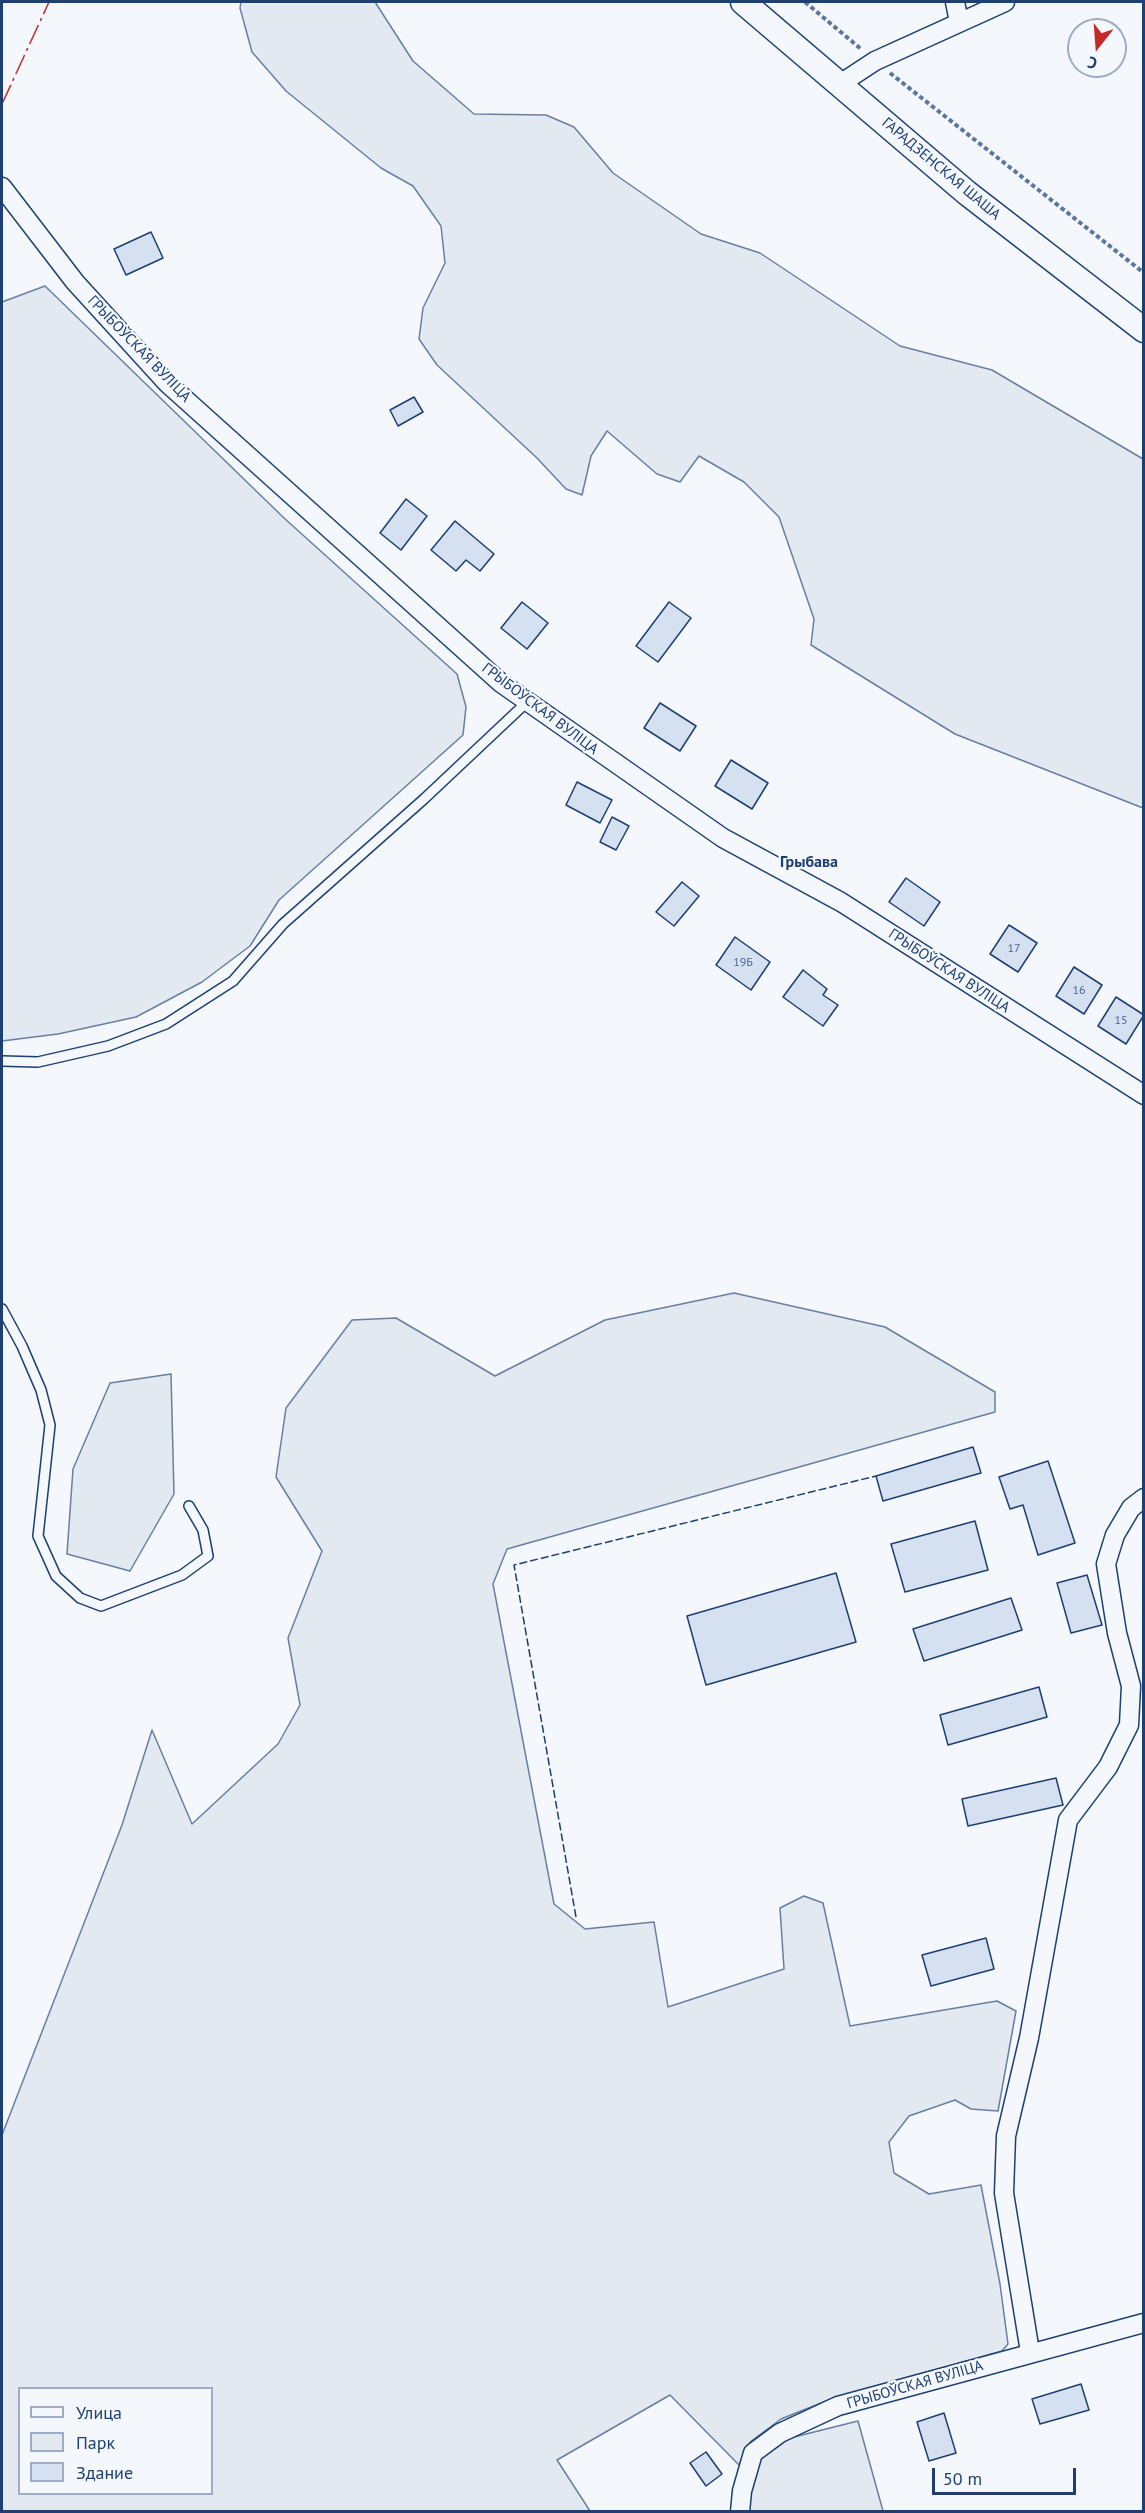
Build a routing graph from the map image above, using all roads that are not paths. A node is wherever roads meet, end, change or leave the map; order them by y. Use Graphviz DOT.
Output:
graph roads {
  1 [pos="742,2"];
  2 [pos="955,2"];
  3 [pos="1005,2"];
  4 [pos="959,22"];
  5 [pos="840,84"];
  6 [pos="2,188"];
  7 [pos="1143,330"];
  8 [pos="527,702"];
  9 [pos="2,1061"];
  10 [pos="1143,1095"];
  11 [pos="2,1309"];
  12 [pos="1143,1498"];
  13 [pos="189,1506"];
  14 [pos="1143,2323"];
  15 [pos="1030,2352"];
  16 [pos="740,2511"];
  1 -- 5 [label="main road, ГАРАДЗЕНСКАЯ ШАША"];
  2 -- 4 [label="street"];
  3 -- 4 [label="street"];
  4 -- 5 [label="street"];
  5 -- 7 [label="main road, ГАРАДЗЕНСКАЯ ШАША"];
  6 -- 8 [label="street, ГРЫБОЎСКАЯ ВУЛІЦА"];
  8 -- 9 [label="lane"];
  8 -- 10 [label="street, ГРЫБОЎСКАЯ ВУЛІЦА"];
  11 -- 13 [label="lane"];
  12 -- 15 [label="street"];
  14 -- 15 [label="street, ГРЫБОЎСКАЯ ВУЛІЦА"];
  15 -- 16 [label="street, ГРЫБОЎСКАЯ ВУЛІЦА"];
}
